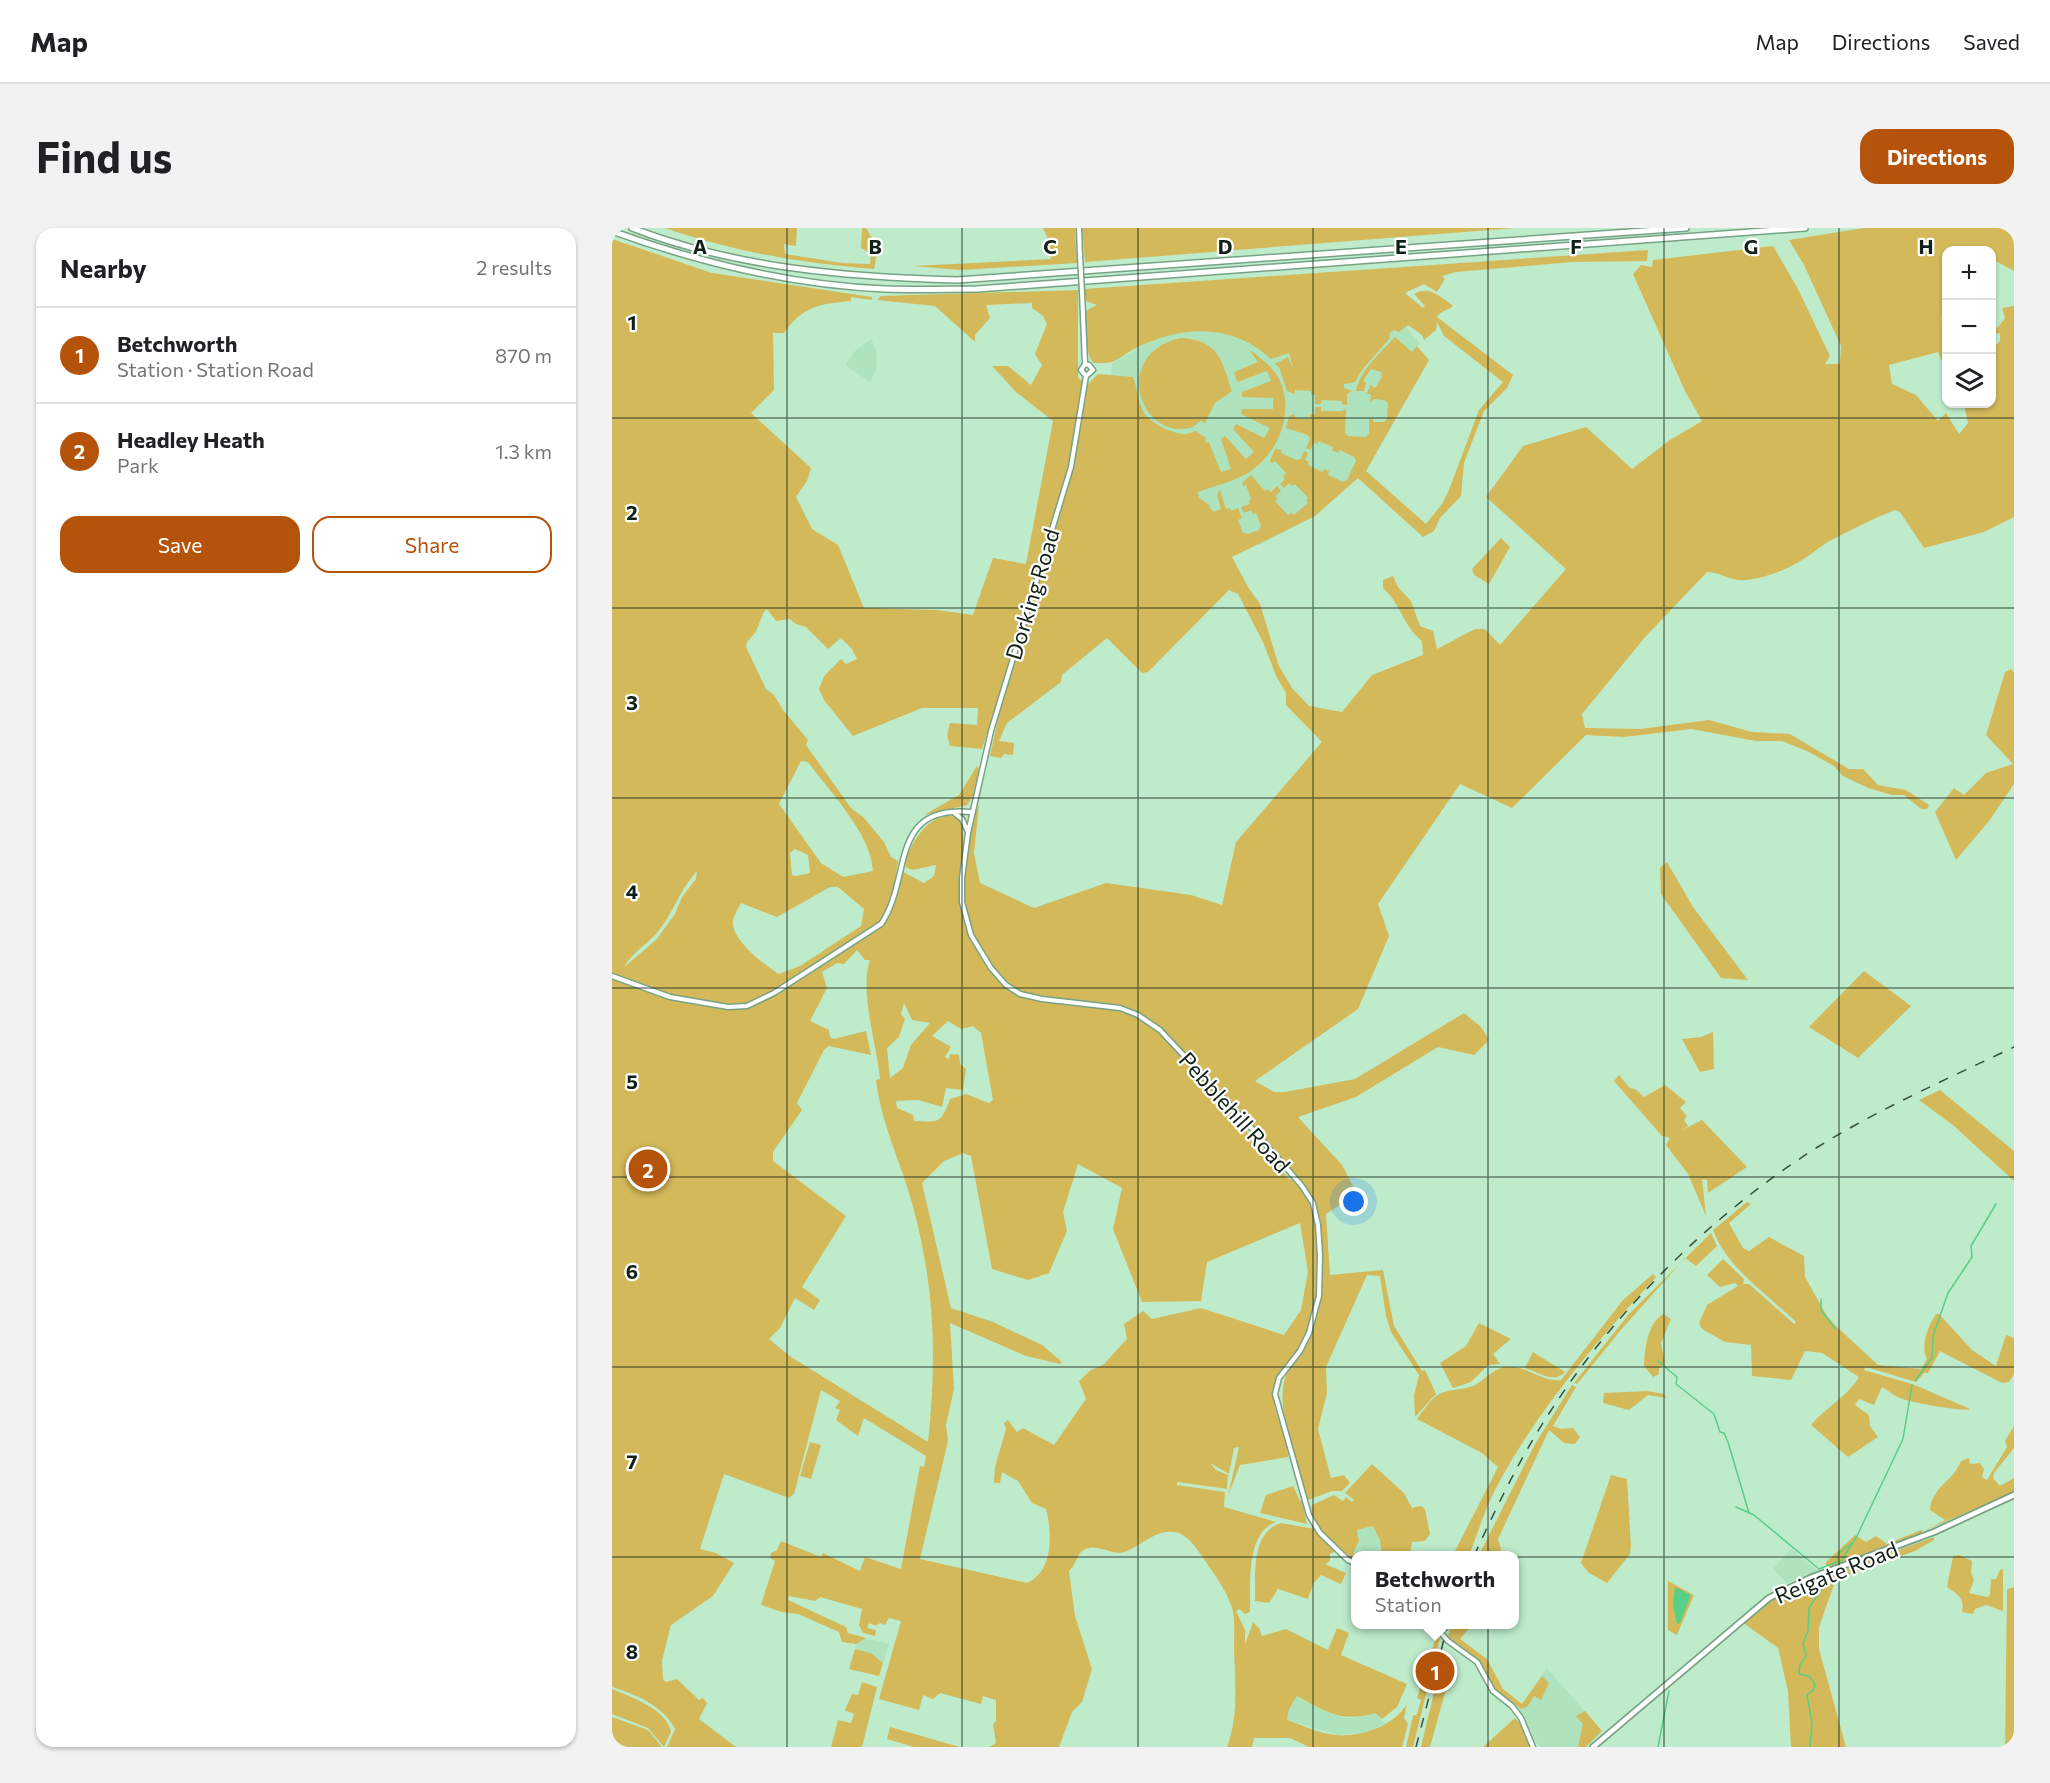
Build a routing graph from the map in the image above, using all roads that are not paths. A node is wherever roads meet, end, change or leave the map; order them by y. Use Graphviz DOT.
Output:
graph roads {
  1 [pos="632,228"];
  2 [pos="1079,228"];
  3 [pos="1686,228"];
  4 [pos="1805,228"];
  5 [pos="612,231"];
  6 [pos="1085,364"];
  7 [pos="1086,376"];
  8 [pos="951,811"];
  9 [pos="972,812"];
  10 [pos="968,833"];
  11 [pos="612,976"];
  12 [pos="2014,1496"];
  13 [pos="1351,1562"];
  14 [pos="1437,1629"];
  15 [pos="1533,1747"];
  16 [pos="1593,1747"];
  1 -- 3 [label="highway"];
  2 -- 6 [label="main road, bridge"];
  4 -- 5 [label="highway"];
  6 -- 7 [label="main road"];
  6 -- 7 [label="main road"];
  7 -- 9 [label="main road, Dorking Road"];
  8 -- 9 [label="main road"];
  8 -- 10 [label="main road"];
  8 -- 11 [label="main road"];
  9 -- 10 [label="main road, Pebblehill Road"];
  10 -- 13 [label="main road, Pebblehill Road"];
  12 -- 16 [label="main road, Reigate Road"];
  14 -- 15 [label="main road"];
}
